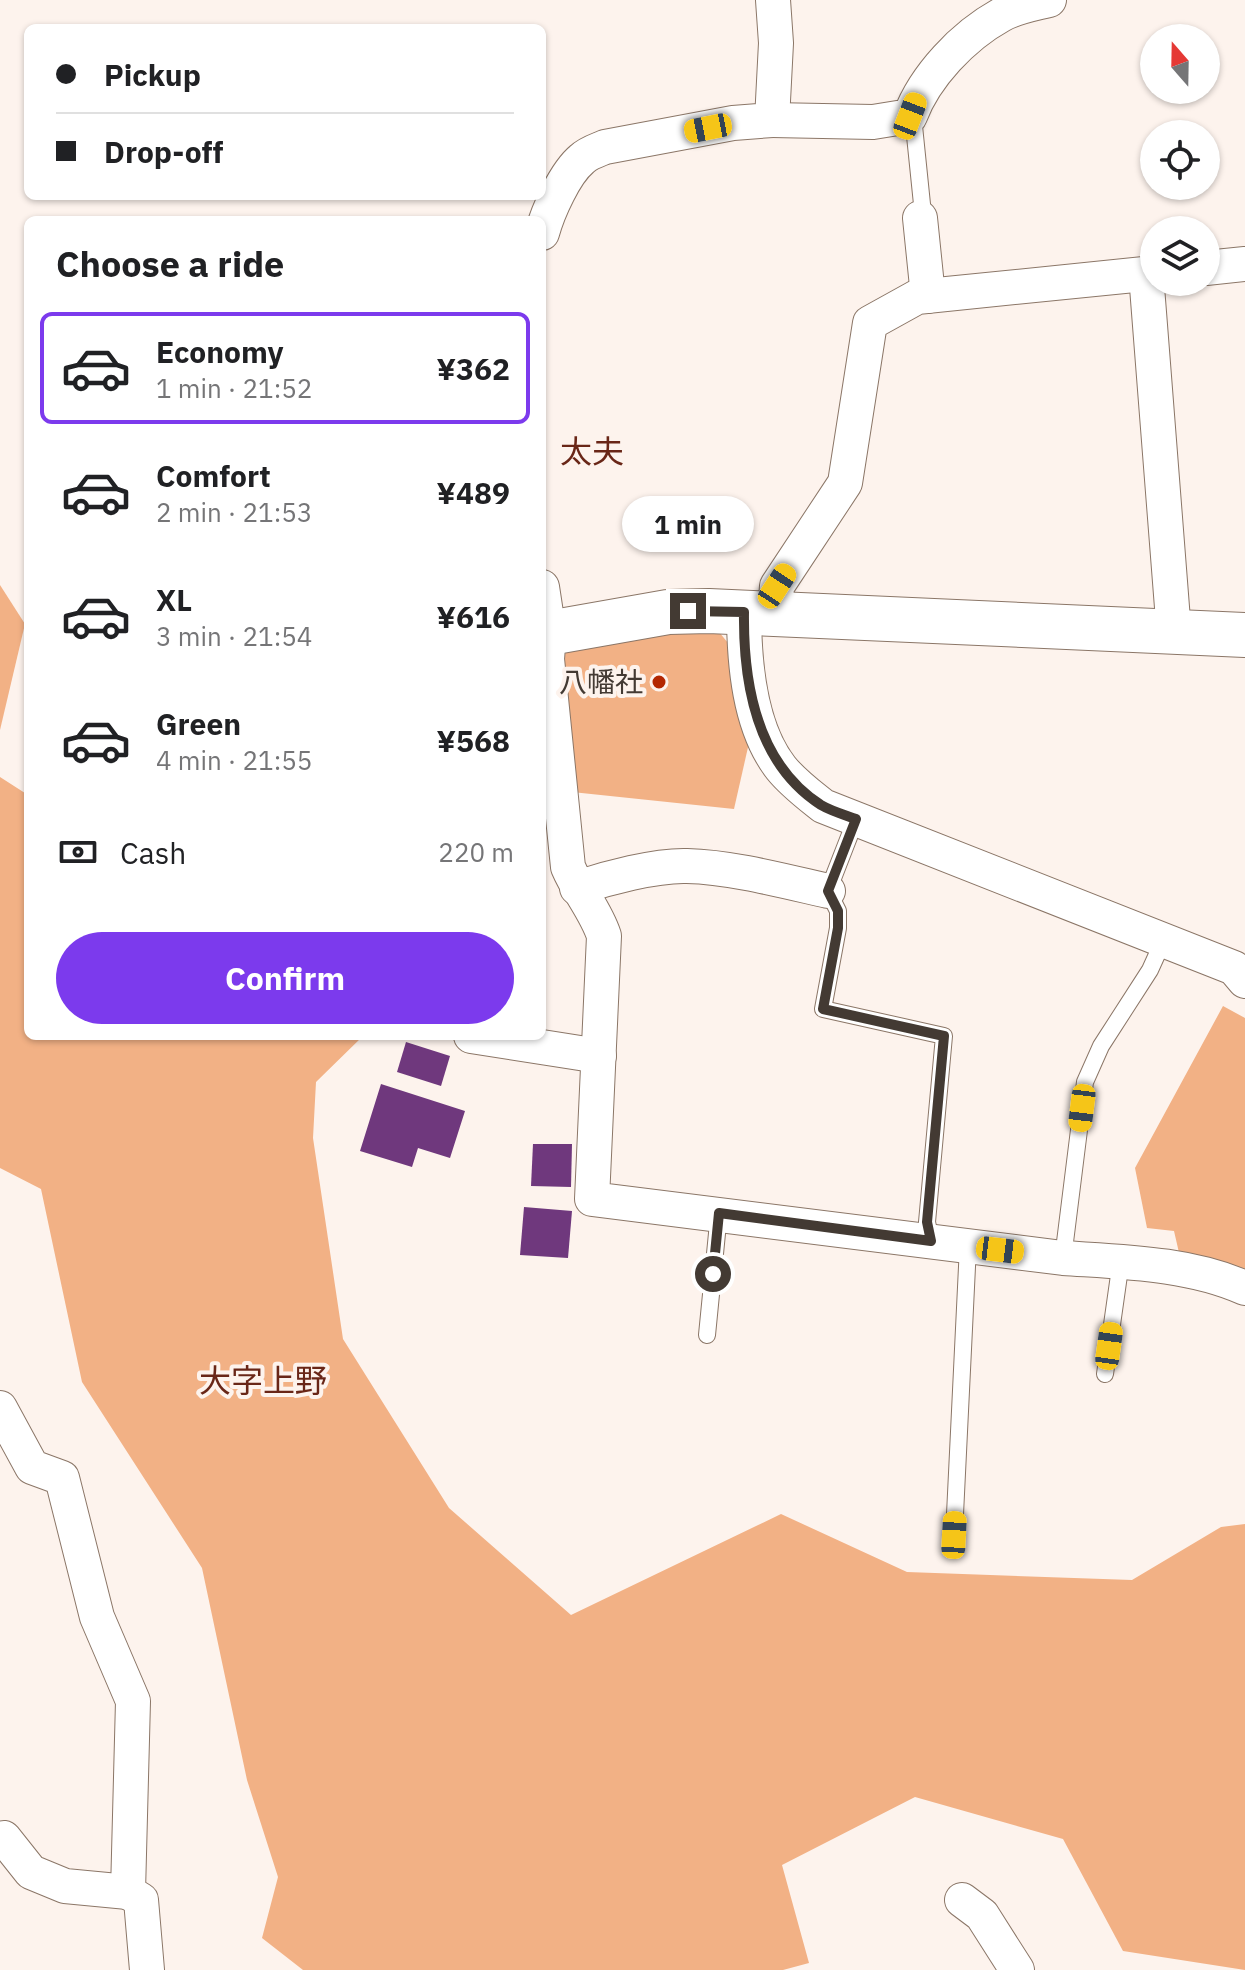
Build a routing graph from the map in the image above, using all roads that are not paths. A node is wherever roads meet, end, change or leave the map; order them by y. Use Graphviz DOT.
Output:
graph roads {
  1 [pos="773,0"];
  2 [pos="1049,0"];
  3 [pos="910,116"];
  4 [pos="772,120"];
  5 [pos="920,218"];
  6 [pos="546,220"];
  7 [pos="1245,264"];
  8 [pos="1220,267"];
  9 [pos="1140,274"];
  10 [pos="928,296"];
  11 [pos="1152,296"];
  12 [pos="546,613"];
  13 [pos="760,613"];
  14 [pos="549,633"];
  15 [pos="1174,633"];
  16 [pos="1245,635"];
  17 [pos="551,772"];
  18 [pos="856,819"];
  19 [pos="577,888"];
  20 [pos="828,891"];
  21 [pos="1164,939"];
  22 [pos="1245,981"];
  23 [pos="497,1040"];
  24 [pos="599,1056"];
  25 [pos="719,1213"];
  26 [pos="931,1241"];
  27 [pos="968,1246"];
  28 [pos="1063,1258"];
  29 [pos="1121,1261"];
  30 [pos="1245,1288"];
  31 [pos="707,1335"];
  32 [pos="1105,1374"];
  33 [pos="0,1408"];
  34 [pos="954,1535"];
  35 [pos="4,1838"];
  36 [pos="128,1892"];
  37 [pos="962,1900"];
  38 [pos="147,1970"];
  39 [pos="1017,1970"];
  1 -- 4 [label="street"];
  2 -- 3 [label="street"];
  3 -- 4 [label="street"];
  3 -- 5 [label="lane"];
  4 -- 6 [label="street"];
  5 -- 10 [label="street"];
  7 -- 8 [label="street"];
  9 -- 10 [label="street"];
  10 -- 13 [label="street"];
  11 -- 15 [label="street"];
  12 -- 14 [label="street"];
  13 -- 14 [label="street"];
  13 -- 15 [label="street"];
  13 -- 18 [label="street"];
  14 -- 17 [label="street"];
  15 -- 16 [label="street"];
  17 -- 19 [label="street"];
  18 -- 20 [label="lane"];
  18 -- 21 [label="street"];
  19 -- 20 [label="street"];
  19 -- 24 [label="street"];
  20 -- 26 [label="lane"];
  21 -- 22 [label="street"];
  21 -- 28 [label="lane"];
  23 -- 24 [label="street"];
  24 -- 25 [label="street"];
  25 -- 26 [label="street"];
  25 -- 31 [label="lane"];
  26 -- 27 [label="street"];
  27 -- 28 [label="street"];
  27 -- 34 [label="lane"];
  28 -- 29 [label="street"];
  29 -- 30 [label="street"];
  29 -- 32 [label="lane"];
  33 -- 36 [label="street"];
  35 -- 36 [label="street"];
  36 -- 38 [label="street"];
  37 -- 39 [label="street"];
}
